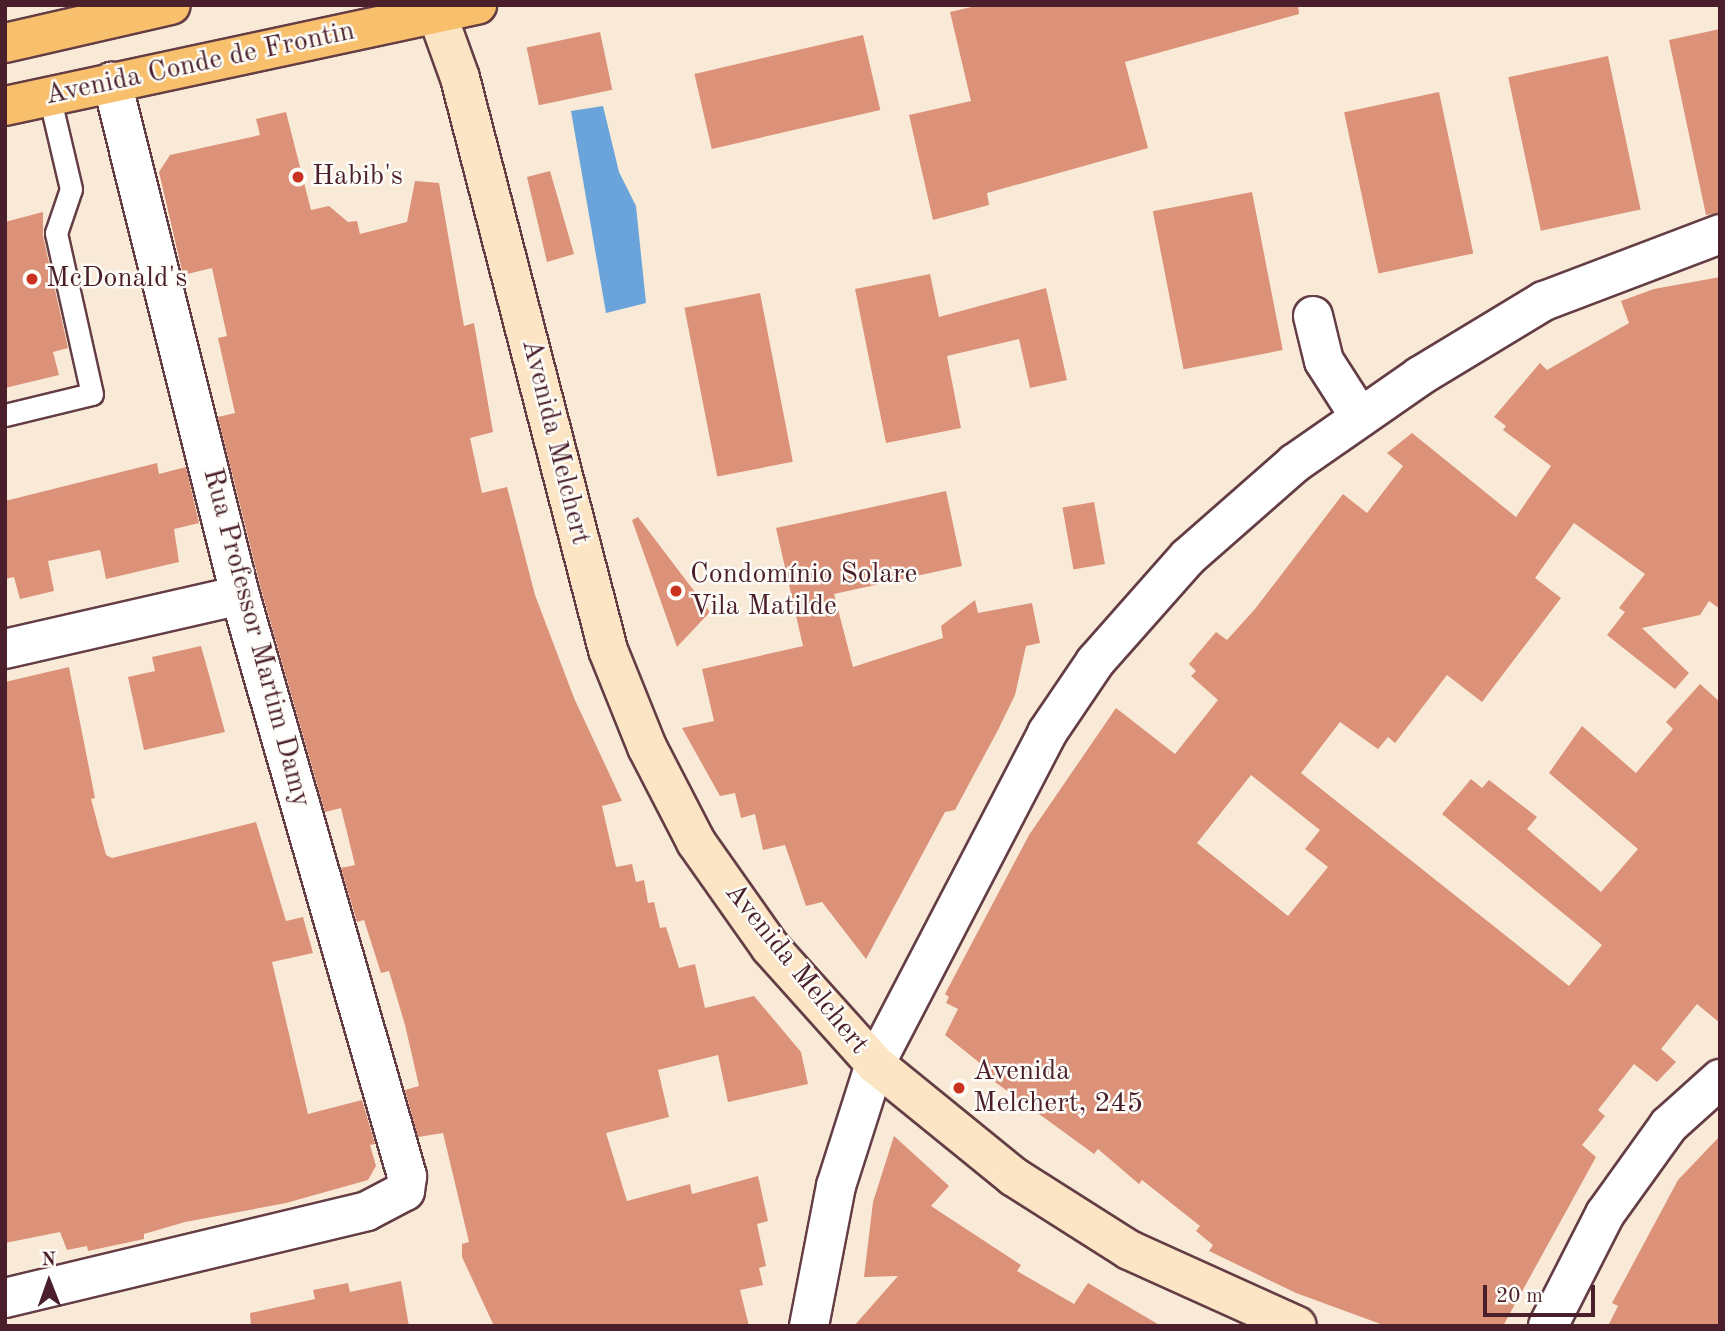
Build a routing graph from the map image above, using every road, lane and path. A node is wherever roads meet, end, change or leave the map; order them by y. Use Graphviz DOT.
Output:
graph roads {
  1 [pos="171,5"];
  2 [pos="477,5"];
  3 [pos="433,10"];
  4 [pos="5,43"];
  5 [pos="111,82"];
  6 [pos="49,95"];
  7 [pos="5,106"];
  8 [pos="1720,233"];
  9 [pos="1313,316"];
  10 [pos="5,415"];
  11 [pos="1360,417"];
  12 [pos="240,595"];
  13 [pos="5,649"];
  14 [pos="875,1064"];
  15 [pos="1720,1079"];
  16 [pos="5,1298"];
  17 [pos="809,1326"];
  18 [pos="1297,1326"];
  19 [pos="1548,1326"];
  1 -- 4 [label="highway"];
  2 -- 3 [label="highway, Avenida Conde de Frontin"];
  3 -- 5 [label="highway, Avenida Conde de Frontin"];
  3 -- 14 [label="street, Avenida Melchert"];
  5 -- 6 [label="highway, Avenida Conde de Frontin"];
  5 -- 12 [label="street, Rua Professor Martim Damy"];
  6 -- 7 [label="highway, Avenida Conde de Frontin"];
  6 -- 10 [label="lane"];
  8 -- 11 [label="street"];
  9 -- 11 [label="street"];
  11 -- 14 [label="street"];
  12 -- 13 [label="street"];
  12 -- 16 [label="street, Rua Professor Martim Damy"];
  14 -- 17 [label="street"];
  14 -- 18 [label="street, Avenida Melchert"];
  15 -- 19 [label="street"];
}
